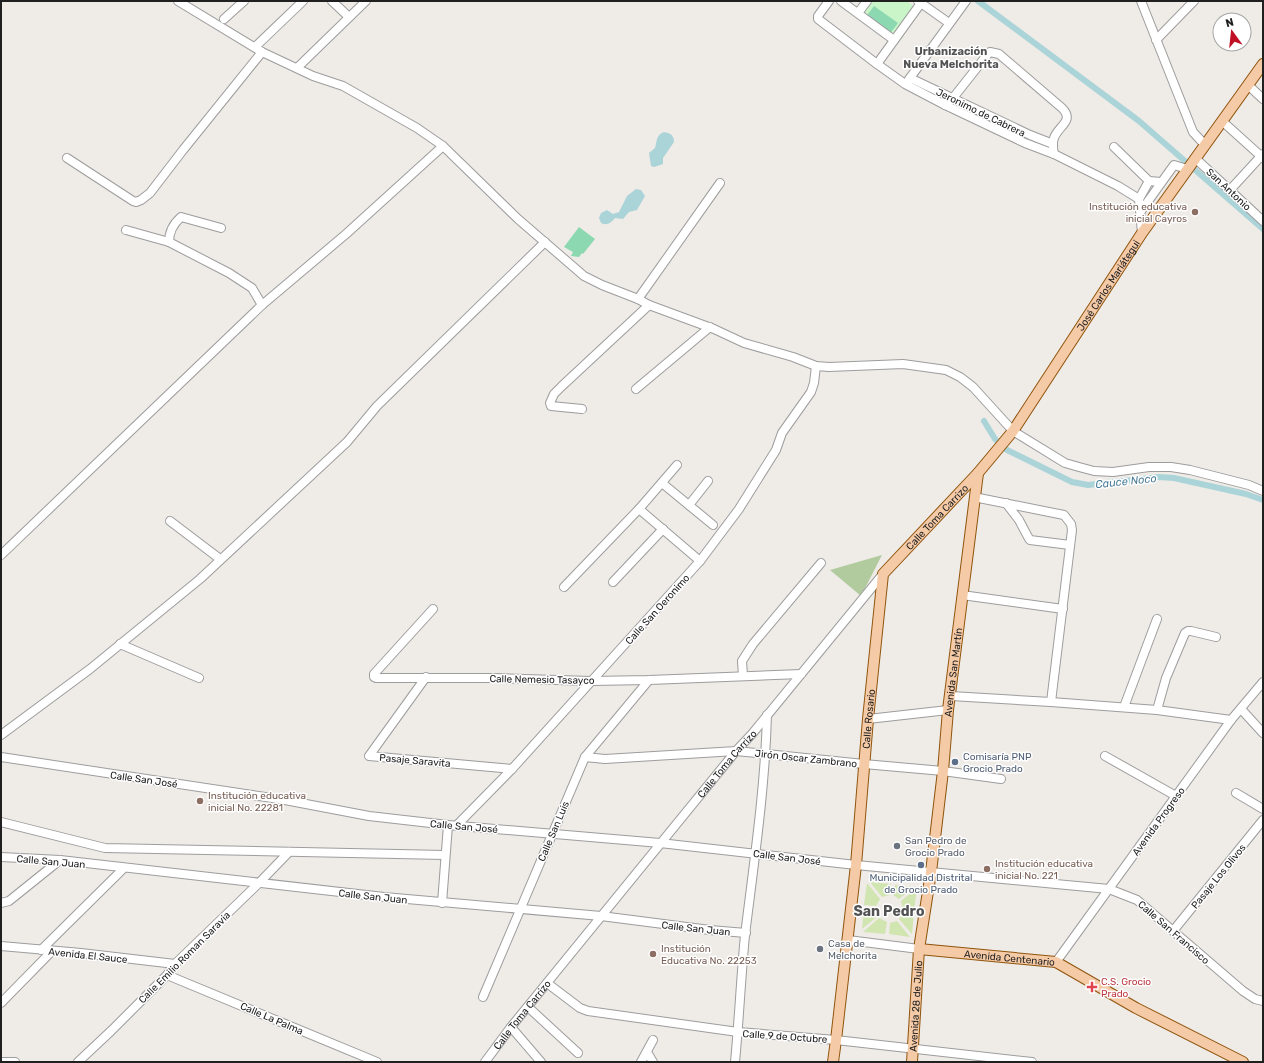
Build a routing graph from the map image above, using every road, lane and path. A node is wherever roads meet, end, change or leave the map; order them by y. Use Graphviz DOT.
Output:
graph roads {
  1 [pos="178,1"];
  2 [pos="244,1"];
  3 [pos="303,1"];
  4 [pos="332,1"];
  5 [pos="366,1"];
  6 [pos="829,1"];
  7 [pos="841,1"];
  8 [pos="867,1"];
  9 [pos="1141,1"];
  10 [pos="1194,1"];
  11 [pos="919,2"];
  12 [pos="965,2"];
  13 [pos="858,13"];
  14 [pos="349,17"];
  15 [pos="224,19"];
  16 [pos="949,23"];
  17 [pos="894,40"];
  18 [pos="1156,40"];
  19 [pos="255,47"];
  20 [pos="262,52"];
  21 [pos="877,64"];
  22 [pos="1263,64"];
  23 [pos="297,68"];
  24 [pos="908,81"];
  25 [pos="1248,85"];
  26 [pos="953,98"];
  27 [pos="1263,99"];
  28 [pos="945,105"];
  29 [pos="1222,121"];
  30 [pos="1053,144"];
  31 [pos="1205,145"];
  32 [pos="443,146"];
  33 [pos="1114,146"];
  34 [pos="1054,154"];
  35 [pos="1262,156"];
  36 [pos="67,158"];
  37 [pos="1195,158"];
  38 [pos="1187,169"];
  39 [pos="1149,181"];
  40 [pos="1161,182"];
  41 [pos="720,183"];
  42 [pos="1230,190"];
  43 [pos="1139,199"];
  44 [pos="1141,211"];
  45 [pos="1263,221"];
  46 [pos="221,228"];
  47 [pos="126,230"];
  48 [pos="1142,233"];
  49 [pos="169,242"];
  50 [pos="545,242"];
  51 [pos="638,299"];
  52 [pos="649,305"];
  53 [pos="262,306"];
  54 [pos="710,327"];
  55 [pos="816,366"];
  56 [pos="636,389"];
  57 [pos="582,409"];
  58 [pos="1007,438"];
  59 [pos="677,466"];
  60 [pos="978,473"];
  61 [pos="708,481"];
  62 [pos="662,483"];
  63 [pos="1263,491"];
  64 [pos="974,497"];
  65 [pos="1006,503"];
  66 [pos="689,505"];
  67 [pos="639,509"];
  68 [pos="170,521"];
  69 [pos="713,526"];
  70 [pos="663,530"];
  71 [pos="1070,546"];
  72 [pos="1,555"];
  73 [pos="220,559"];
  74 [pos="700,561"];
  75 [pos="821,563"];
  76 [pos="883,574"];
  77 [pos="613,582"];
  78 [pos="564,587"];
  79 [pos="962,595"];
  80 [pos="433,609"];
  81 [pos="1063,609"];
  82 [pos="1157,619"];
  83 [pos="1216,637"];
  84 [pos="120,644"];
  85 [pos="801,674"];
  86 [pos="743,676"];
  87 [pos="426,677"];
  88 [pos="199,678"];
  89 [pos="649,680"];
  90 [pos="591,681"];
  91 [pos="1263,682"];
  92 [pos="951,696"];
  93 [pos="1051,702"];
  94 [pos="1124,708"];
  95 [pos="1241,709"];
  96 [pos="948,710"];
  97 [pos="1157,710"];
  98 [pos="768,715"];
  99 [pos="868,719"];
  100 [pos="1231,720"];
  101 [pos="1263,733"];
  102 [pos="1,735"];
  103 [pos="736,751"];
  104 [pos="766,754"];
  105 [pos="1105,756"];
  106 [pos="1,757"];
  107 [pos="585,757"];
  108 [pos="864,764"];
  109 [pos="512,769"];
  110 [pos="943,771"];
  111 [pos="1001,779"];
  112 [pos="1236,793"];
  113 [pos="1176,796"];
  114 [pos="1263,809"];
  115 [pos="1263,820"];
  116 [pos="1,822"];
  117 [pos="448,825"];
  118 [pos="457,825"];
  119 [pos="552,834"];
  120 [pos="660,844"];
  121 [pos="289,852"];
  122 [pos="756,853"];
  123 [pos="445,855"];
  124 [pos="1,857"];
  125 [pos="60,860"];
  126 [pos="856,865"];
  127 [pos="124,868"];
  128 [pos="931,872"];
  129 [pos="259,884"];
  130 [pos="1109,889"];
  131 [pos="1,903"];
  132 [pos="442,903"];
  133 [pos="520,908"];
  134 [pos="601,916"];
  135 [pos="1173,931"];
  136 [pos="746,933"];
  137 [pos="848,940"];
  138 [pos="1,946"];
  139 [pos="919,949"];
  140 [pos="41,950"];
  141 [pos="52,951"];
  142 [pos="1056,962"];
  143 [pos="175,964"];
  144 [pos="167,975"];
  145 [pos="547,983"];
  146 [pos="483,997"];
  147 [pos="1263,1001"];
  148 [pos="1,1003"];
  149 [pos="528,1006"];
  150 [pos="511,1028"];
  151 [pos="738,1032"];
  152 [pos="654,1040"];
  153 [pos="836,1040"];
  154 [pos="913,1048"];
  155 [pos="647,1052"];
  156 [pos="578,1053"];
  157 [pos="1,1062"];
  158 [pos="15,1062"];
  159 [pos="78,1062"];
  160 [pos="377,1062"];
  161 [pos="485,1062"];
  162 [pos="541,1062"];
  163 [pos="641,1062"];
  164 [pos="653,1062"];
  165 [pos="735,1062"];
  166 [pos="833,1062"];
  167 [pos="912,1062"];
  168 [pos="1032,1062"];
  169 [pos="1243,1062"];
  1 -- 19 [label="street"];
  2 -- 15 [label="street"];
  3 -- 19 [label="street"];
  4 -- 14 [label="street"];
  5 -- 14 [label="street"];
  6 -- 21 [label="street"];
  7 -- 13 [label="street"];
  8 -- 13 [label="street"];
  9 -- 18 [label="street"];
  10 -- 18 [label="street"];
  11 -- 16 [label="street"];
  11 -- 17 [label="street"];
  12 -- 16 [label="street"];
  13 -- 17 [label="street"];
  14 -- 23 [label="street"];
  16 -- 24 [label="street"];
  17 -- 21 [label="street"];
  18 -- 31 [label="street"];
  19 -- 20 [label="street"];
  20 -- 23 [label="street"];
  20 -- 36 [label="street"];
  21 -- 24 [label="street"];
  22 -- 25 [label="main road, José Carlos Mariátegui"];
  23 -- 32 [label="street"];
  24 -- 26 [label="street, Jeronimo de Cabrera"];
  24 -- 28 [label="street"];
  25 -- 27 [label="street"];
  25 -- 29 [label="main road, José Carlos Mariátegui"];
  26 -- 28 [label="street"];
  26 -- 30 [label="street, Jeronimo de Cabrera"];
  26 -- 30 [label="street"];
  28 -- 34 [label="street"];
  29 -- 31 [label="main road, José Carlos Mariátegui"];
  29 -- 35 [label="street"];
  30 -- 34 [label="street"];
  31 -- 37 [label="main road, José Carlos Mariátegui"];
  32 -- 50 [label="street"];
  32 -- 53 [label="street"];
  33 -- 39 [label="street"];
  34 -- 43 [label="street"];
  35 -- 42 [label="street"];
  37 -- 38 [label="main road, José Carlos Mariátegui"];
  37 -- 42 [label="street, San Antonio"];
  38 -- 40 [label="street"];
  38 -- 48 [label="main road, José Carlos Mariátegui"];
  39 -- 40 [label="street"];
  39 -- 43 [label="street"];
  40 -- 44 [label="street"];
  41 -- 51 [label="street"];
  42 -- 45 [label="street, San Antonio"];
  43 -- 44 [label="street"];
  44 -- 48 [label="street"];
  46 -- 49 [label="street"];
  47 -- 49 [label="street"];
  48 -- 58 [label="main road, José Carlos Mariátegui"];
  49 -- 53 [label="street"];
  50 -- 51 [label="street"];
  50 -- 73 [label="street"];
  51 -- 52 [label="street"];
  52 -- 54 [label="street"];
  52 -- 57 [label="street"];
  53 -- 72 [label="street"];
  54 -- 55 [label="street"];
  54 -- 56 [label="street"];
  55 -- 58 [label="street"];
  55 -- 74 [label="street, Calle San Oeronimo"];
  58 -- 60 [label="main road, José Carlos Mariátegui"];
  58 -- 63 [label="street"];
  59 -- 62 [label="street"];
  60 -- 64 [label="main road, Avenida San Martín"];
  60 -- 76 [label="main road, Calle Toma Carrizo"];
  61 -- 66 [label="street"];
  62 -- 66 [label="street"];
  62 -- 67 [label="street"];
  64 -- 65 [label="street"];
  64 -- 79 [label="main road, Avenida San Martín"];
  65 -- 71 [label="street"];
  65 -- 71 [label="street"];
  66 -- 69 [label="street"];
  67 -- 70 [label="street"];
  67 -- 78 [label="street"];
  68 -- 73 [label="street"];
  70 -- 74 [label="street"];
  70 -- 77 [label="street"];
  71 -- 81 [label="street"];
  73 -- 84 [label="street"];
  74 -- 90 [label="street, Calle San Oeronimo"];
  75 -- 86 [label="street"];
  76 -- 85 [label="street, Calle Toma Carrizo"];
  76 -- 99 [label="main road, Calle Rosario"];
  79 -- 81 [label="street"];
  79 -- 92 [label="main road, Avenida San Martín"];
  80 -- 87 [label="street, Calle Nemesio Tasayco"];
  81 -- 93 [label="street"];
  82 -- 94 [label="street"];
  83 -- 97 [label="street"];
  84 -- 88 [label="street"];
  84 -- 102 [label="street"];
  85 -- 86 [label="street, Calle Nemesio Tasayco"];
  85 -- 98 [label="street, Calle Toma Carrizo"];
  86 -- 89 [label="street, Calle Nemesio Tasayco"];
  87 -- 90 [label="street, Calle Nemesio Tasayco"];
  87 -- 109 [label="street, Pasaje Saravita"];
  89 -- 90 [label="street, Calle Nemesio Tasayco"];
  89 -- 107 [label="street, Calle San Luis"];
  90 -- 109 [label="street, Calle San Oeronimo"];
  91 -- 95 [label="street, Avenida Progreso"];
  92 -- 93 [label="street"];
  92 -- 96 [label="main road, Avenida San Martín"];
  93 -- 94 [label="street"];
  94 -- 97 [label="street"];
  95 -- 100 [label="street, Avenida Progreso"];
  95 -- 101 [label="street"];
  96 -- 99 [label="street"];
  96 -- 110 [label="main road, Avenida San Martín"];
  97 -- 100 [label="street"];
  98 -- 103 [label="street, Calle Toma Carrizo"];
  98 -- 104 [label="street"];
  99 -- 108 [label="main road, Calle Rosario"];
  100 -- 113 [label="street, Avenida Progreso"];
  103 -- 104 [label="street, Jirón Oscar Zambrano"];
  103 -- 107 [label="street, Jirón Oscar Zambrano"];
  103 -- 120 [label="street, Calle Toma Carrizo"];
  104 -- 108 [label="street, Jirón Oscar Zambrano"];
  104 -- 122 [label="street"];
  105 -- 113 [label="street"];
  106 -- 117 [label="street, Calle San José"];
  107 -- 119 [label="street, Calle San Luis"];
  108 -- 110 [label="street, Jirón Oscar Zambrano"];
  108 -- 126 [label="main road, Calle Rosario"];
  109 -- 118 [label="street, Calle San Oeronimo"];
  110 -- 111 [label="street, Jirón Oscar Zambrano"];
  110 -- 128 [label="main road, Avenida San Martín"];
  112 -- 114 [label="street"];
  113 -- 130 [label="street, Avenida Progreso"];
  115 -- 135 [label="street, Pasaje Los Olivos"];
  116 -- 121 [label="street"];
  117 -- 118 [label="street, Calle San José"];
  117 -- 123 [label="street"];
  118 -- 119 [label="street, Calle San José"];
  119 -- 120 [label="street, Calle San José"];
  119 -- 133 [label="street, Calle San Luis"];
  120 -- 122 [label="street, Calle San José"];
  120 -- 134 [label="street, Calle Toma Carrizo"];
  121 -- 123 [label="street"];
  121 -- 129 [label="street, Calle Emilio Roman Saravia"];
  122 -- 126 [label="street, Calle San José"];
  122 -- 136 [label="street"];
  123 -- 132 [label="street"];
  124 -- 125 [label="street, Calle San Juan"];
  125 -- 127 [label="street, Calle San Juan"];
  125 -- 131 [label="street"];
  126 -- 128 [label="street, Calle San José"];
  126 -- 137 [label="main road, Calle Rosario"];
  127 -- 129 [label="street, Calle San Juan"];
  127 -- 140 [label="street"];
  128 -- 130 [label="street, Calle San Francisco"];
  128 -- 139 [label="main road, Avenida 28 de Julio"];
  129 -- 132 [label="street, Calle San Juan"];
  129 -- 143 [label="street, Calle Emilio Roman Saravia"];
  130 -- 135 [label="street, Calle San Francisco"];
  130 -- 142 [label="street, Avenida Progreso"];
  132 -- 133 [label="street, Calle San Juan"];
  133 -- 134 [label="street, Calle San Juan"];
  133 -- 146 [label="street, Calle San Luis"];
  134 -- 136 [label="street, Calle San Juan"];
  134 -- 145 [label="street, Calle Toma Carrizo"];
  135 -- 147 [label="street, Calle San Francisco"];
  136 -- 151 [label="street"];
  137 -- 139 [label="street"];
  137 -- 153 [label="main road, Calle Rosario"];
  138 -- 140 [label="street, Avenida El Sauce"];
  139 -- 142 [label="main road, Avenida Centenario"];
  139 -- 154 [label="main road, Avenida 28 de Julio"];
  140 -- 141 [label="street, Avenida El Sauce"];
  141 -- 143 [label="street, Avenida El Sauce"];
  141 -- 148 [label="street"];
  142 -- 169 [label="main road, Avenida Centenario"];
  143 -- 144 [label="street, Calle Emilio Roman Saravia"];
  144 -- 159 [label="street, Calle Emilio Roman Saravia"];
  144 -- 160 [label="street, Calle La Palma"];
  145 -- 149 [label="street, Calle Toma Carrizo"];
  145 -- 151 [label="street, Calle 9 de Octubre"];
  149 -- 150 [label="street, Calle Toma Carrizo"];
  149 -- 156 [label="street"];
  150 -- 161 [label="street, Calle Toma Carrizo"];
  150 -- 162 [label="street"];
  151 -- 153 [label="street, Calle 9 de Octubre"];
  151 -- 165 [label="street"];
  152 -- 155 [label="street"];
  153 -- 154 [label="street, Calle 9 de Octubre"];
  153 -- 166 [label="main road, Calle Rosario"];
  154 -- 167 [label="main road, Avenida 28 de Julio"];
  154 -- 168 [label="street, Calle 9 de Octubre"];
  155 -- 163 [label="street"];
  155 -- 164 [label="street"];
  157 -- 158 [label="street"];
}
